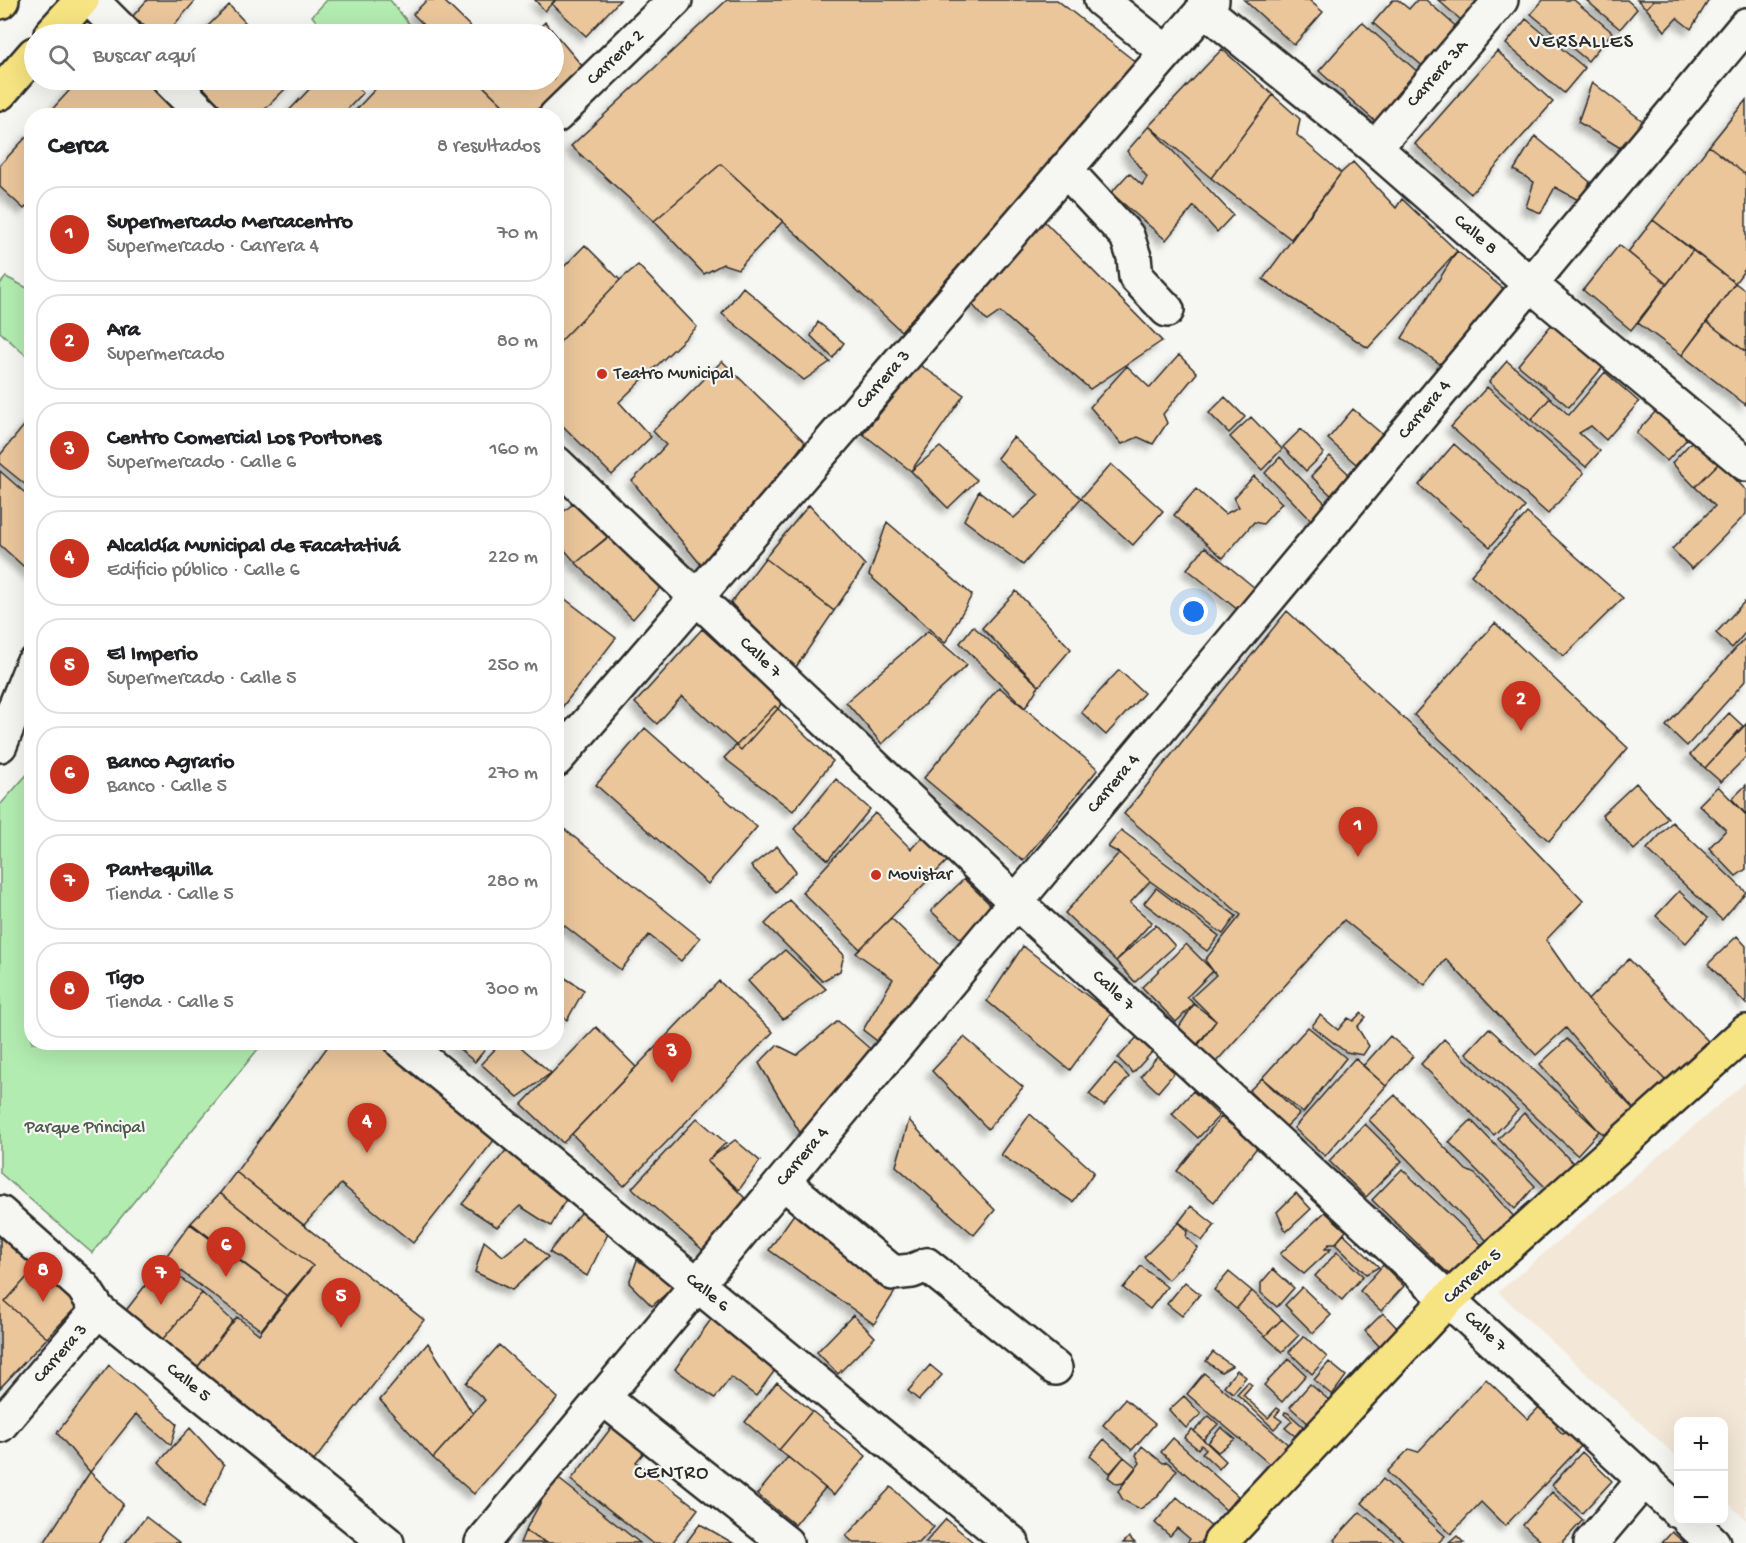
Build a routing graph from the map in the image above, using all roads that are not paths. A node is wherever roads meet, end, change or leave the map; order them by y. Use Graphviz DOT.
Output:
graph roads {
  1 [pos="82,0"];
  2 [pos="91,0"];
  3 [pos="675,0"];
  4 [pos="1101,0"];
  5 [pos="1501,0"];
  6 [pos="1208,4"];
  7 [pos="60,24"];
  8 [pos="115,24"];
  9 [pos="1746,25"];
  10 [pos="1166,52"];
  11 [pos="24,65"];
  12 [pos="179,90"];
  13 [pos="0,93"];
  14 [pos="197,108"];
  15 [pos="564,108"];
  16 [pos="1375,148"];
  17 [pos="1065,169"];
  18 [pos="1530,284"];
  19 [pos="1167,310"];
  20 [pos="1746,464"];
  21 [pos="564,471"];
  22 [pos="696,598"];
  23 [pos="24,688"];
  24 [pos="10,729"];
  25 [pos="564,751"];
  26 [pos="1016,902"];
  27 [pos="1746,1032"];
  28 [pos="412,1050"];
  29 [pos="783,1182"];
  30 [pos="0,1213"];
  31 [pos="698,1285"];
  32 [pos="1448,1299"];
  33 [pos="98,1310"];
  34 [pos="1055,1368"];
  35 [pos="602,1397"];
  36 [pos="0,1425"];
  37 [pos="1644,1479"];
  38 [pos="1674,1507"];
  39 [pos="1693,1525"];
  40 [pos="387,1543"];
  41 [pos="482,1543"];
  42 [pos="786,1543"];
  43 [pos="1012,1543"];
  44 [pos="1220,1543"];
  45 [pos="1591,1543"];
  46 [pos="1713,1543"];
  1 -- 7 [label="main road"];
  2 -- 8 [label="street"];
  3 -- 15 [label="street, Carrera 2"];
  4 -- 10 [label="street"];
  5 -- 16 [label="street, Carrera 3A"];
  6 -- 10 [label="street, Carrera 3"];
  6 -- 16 [label="street, Calle 8"];
  9 -- 18 [label="street, Carrera 4"];
  10 -- 17 [label="street, Carrera 3"];
  11 -- 13 [label="main road"];
  12 -- 14 [label="street"];
  16 -- 18 [label="street, Calle 8"];
  17 -- 19 [label="street"];
  17 -- 22 [label="street, Carrera 3"];
  18 -- 20 [label="street, Calle 8"];
  18 -- 26 [label="street, Carrera 4"];
  21 -- 22 [label="street, Calle 7"];
  22 -- 25 [label="street, Carrera 3"];
  22 -- 26 [label="street, Calle 7"];
  23 -- 24 [label="street"];
  26 -- 29 [label="street, Carrera 4"];
  26 -- 32 [label="street, Calle 7"];
  27 -- 32 [label="main road, Carrera 5"];
  28 -- 31 [label="street, Calle 6"];
  29 -- 31 [label="street, Carrera 4"];
  29 -- 34 [label="street"];
  30 -- 33 [label="street, Calle 5"];
  31 -- 35 [label="street, Carrera 4"];
  31 -- 43 [label="street, Calle 6"];
  32 -- 37 [label="street, Calle 7"];
  32 -- 44 [label="main road, Carrera 5"];
  33 -- 36 [label="street, Carrera 3"];
  33 -- 40 [label="street, Calle 5"];
  35 -- 41 [label="street, Carrera 4"];
  35 -- 42 [label="street"];
  37 -- 38 [label="street, Calle 7"];
  37 -- 45 [label="street"];
  39 -- 46 [label="street"];
}
